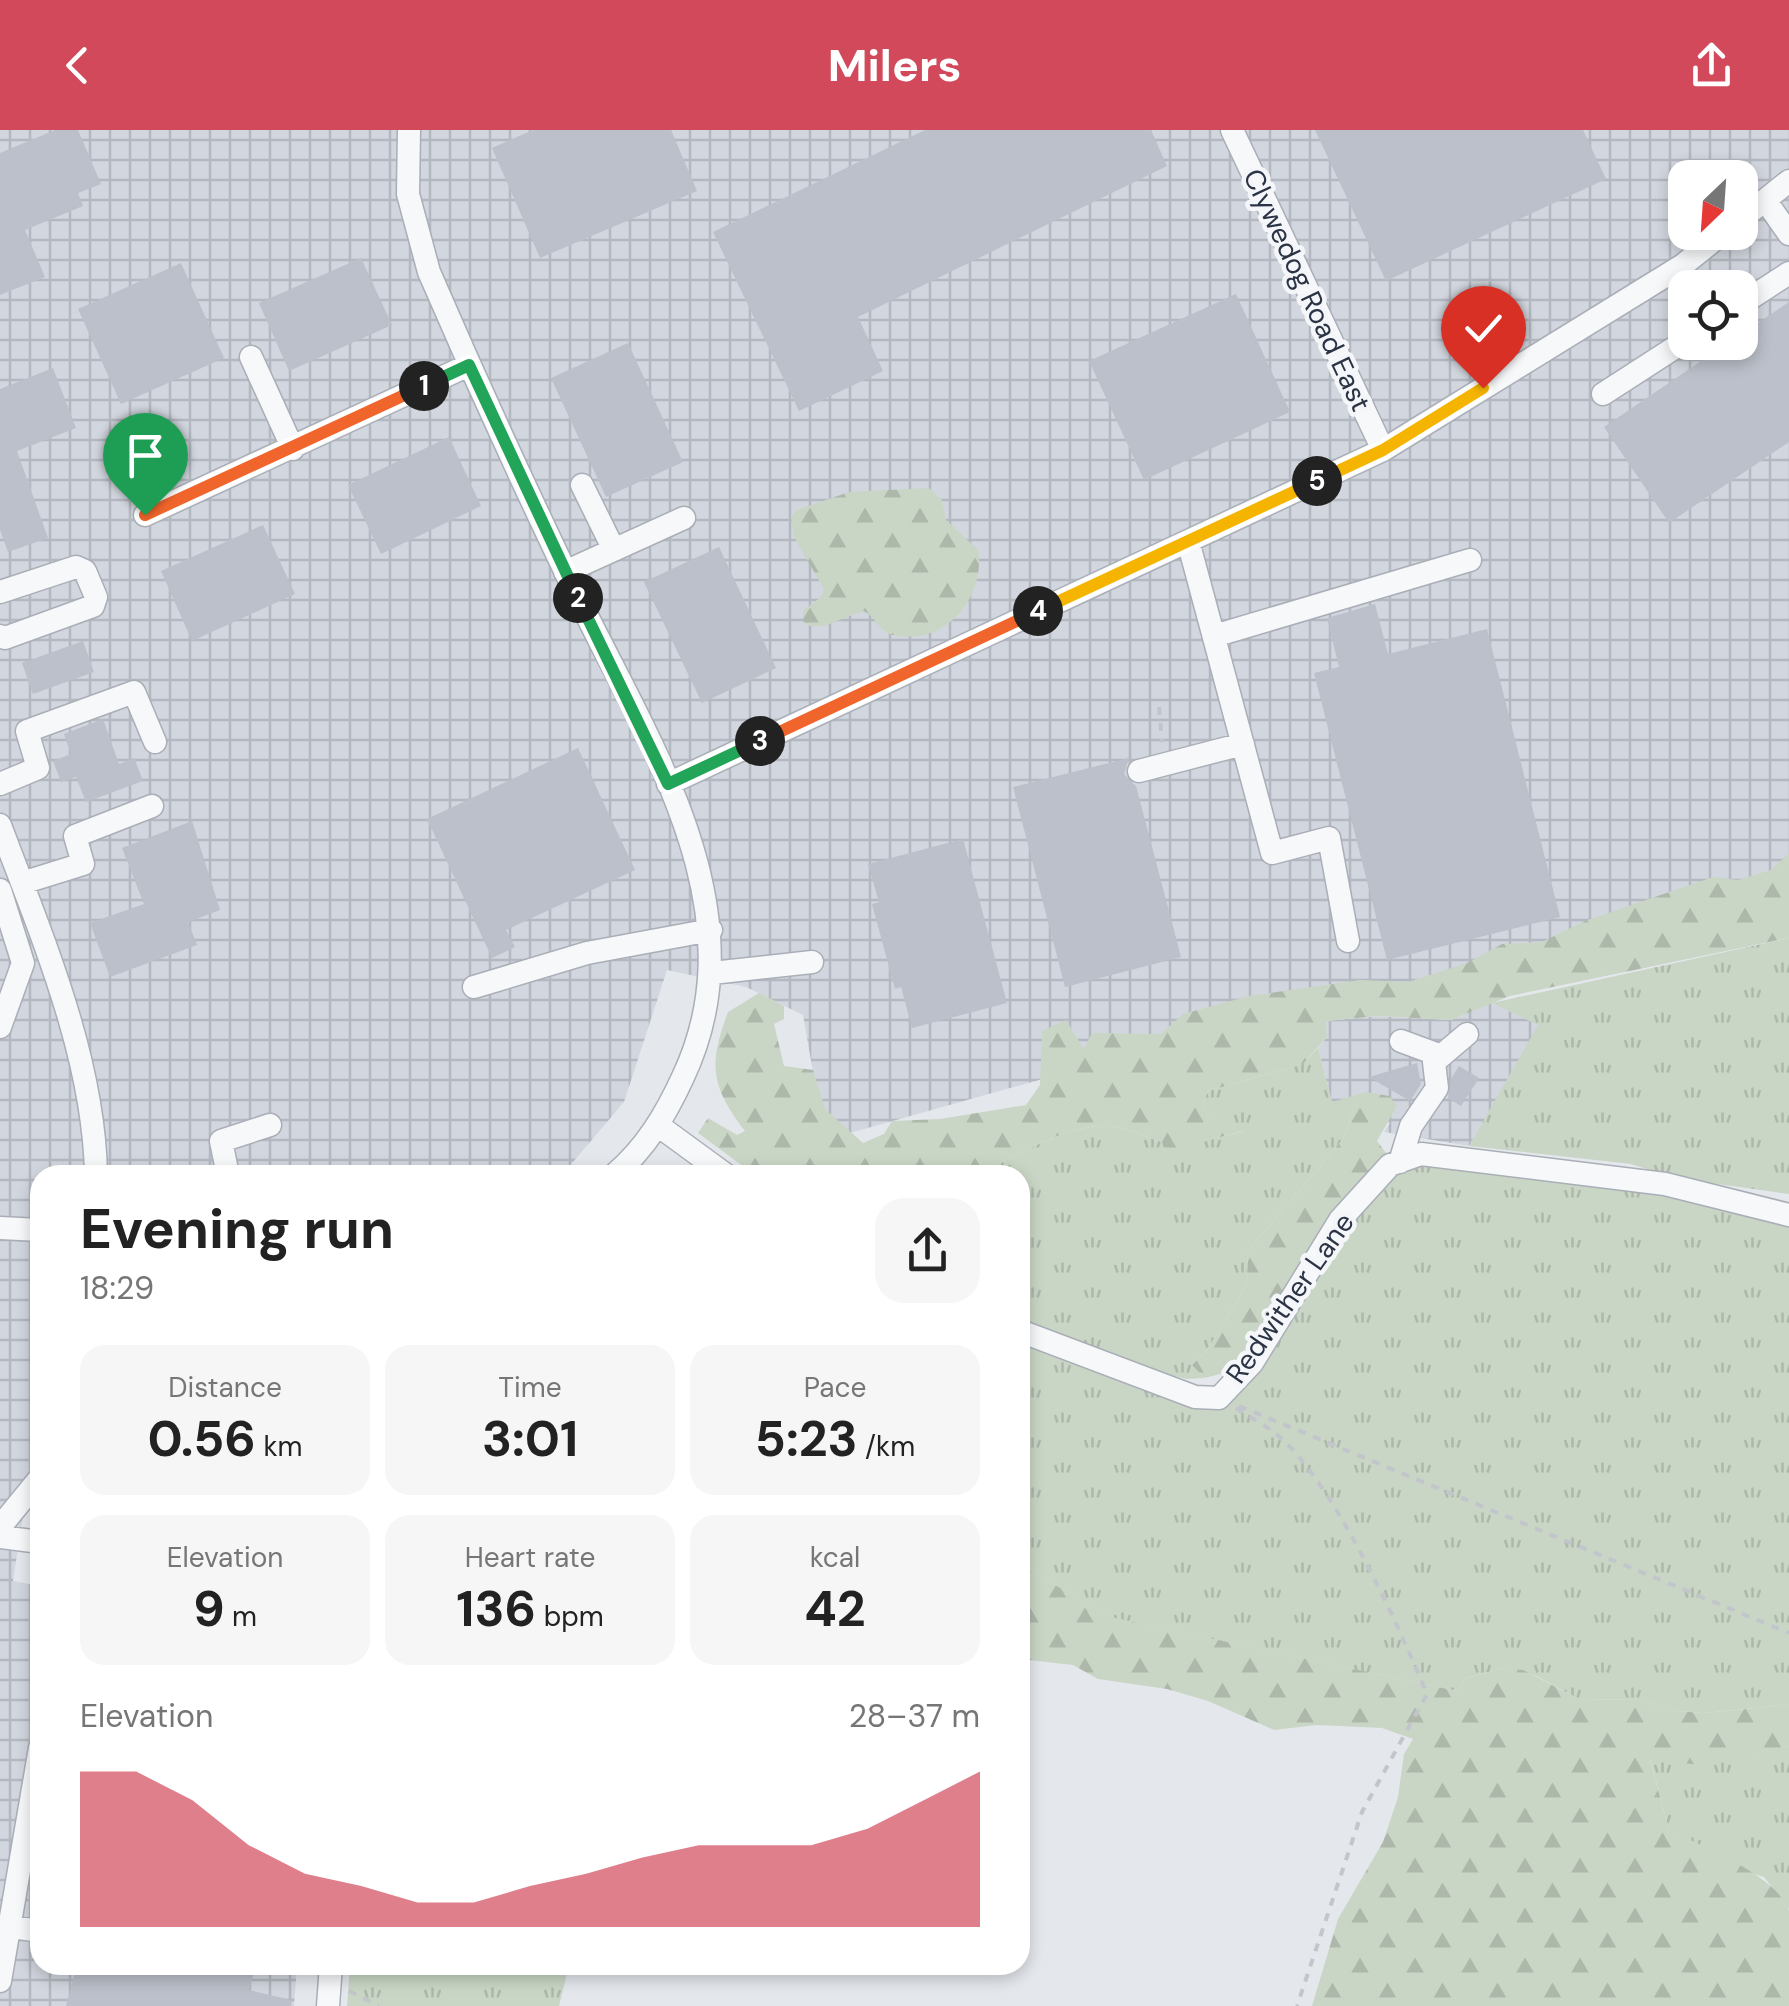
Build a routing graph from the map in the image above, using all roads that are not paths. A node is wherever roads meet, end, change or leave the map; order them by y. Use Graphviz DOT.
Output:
graph roads {
  1 [pos="409,130"];
  2 [pos="1232,130"];
  3 [pos="1789,181"];
  4 [pos="1765,200"];
  5 [pos="1758,206"];
  6 [pos="1789,234"];
  7 [pos="1701,250"];
  8 [pos="1789,273"];
  9 [pos="1758,293"];
  10 [pos="1668,352"];
  11 [pos="250,357"];
  12 [pos="469,365"];
  13 [pos="1603,394"];
  14 [pos="293,449"];
  15 [pos="1383,450"];
  16 [pos="582,485"];
  17 [pos="145,515"];
  18 [pos="684,518"];
  19 [pos="1188,541"];
  20 [pos="614,550"];
  21 [pos="1470,560"];
  22 [pos="565,572"];
  23 [pos="0,592"];
  24 [pos="0,636"];
  25 [pos="1214,636"];
  26 [pos="155,742"];
  27 [pos="1242,744"];
  28 [pos="1148,769"];
  29 [pos="0,784"];
  30 [pos="668,784"];
  31 [pos="152,806"];
  32 [pos="0,825"];
  33 [pos="11,886"];
  34 [pos="711,930"];
  35 [pos="1348,941"];
  36 [pos="812,962"];
  37 [pos="712,974"];
  38 [pos="474,986"];
  39 [pos="0,1027"];
  40 [pos="1467,1034"];
  41 [pos="1401,1041"];
  42 [pos="1439,1055"];
  43 [pos="270,1125"];
  44 [pos="659,1126"];
  45 [pos="1400,1162"];
  46 [pos="95,1165"];
  47 [pos="226,1165"];
  48 [pos="623,1165"];
  49 [pos="712,1165"];
  50 [pos="1789,1215"];
  51 [pos="0,1228"];
  52 [pos="30,1230"];
  53 [pos="1030,1336"];
  54 [pos="30,1490"];
  55 [pos="0,1527"];
  56 [pos="0,1537"];
  57 [pos="30,1541"];
  58 [pos="30,1812"];
  59 [pos="12,1927"];
  60 [pos="30,1930"];
  61 [pos="0,1981"];
  1 -- 12 [label="street"];
  2 -- 15 [label="street, Clywedog Road East"];
  3 -- 4 [label="street"];
  4 -- 5 [label="street"];
  4 -- 6 [label="street"];
  7 -- 15 [label="street"];
  8 -- 9 [label="street"];
  10 -- 13 [label="street"];
  11 -- 14 [label="street"];
  12 -- 14 [label="street"];
  12 -- 22 [label="street"];
  14 -- 17 [label="street"];
  15 -- 19 [label="street"];
  16 -- 20 [label="street"];
  18 -- 20 [label="street"];
  19 -- 25 [label="street"];
  19 -- 30 [label="street"];
  20 -- 22 [label="street"];
  21 -- 25 [label="street"];
  22 -- 30 [label="street"];
  23 -- 24 [label="street"];
  25 -- 27 [label="street"];
  26 -- 29 [label="street"];
  27 -- 28 [label="street"];
  27 -- 35 [label="street"];
  30 -- 34 [label="street"];
  31 -- 33 [label="street"];
  32 -- 33 [label="street"];
  33 -- 39 [label="street"];
  33 -- 46 [label="street"];
  34 -- 37 [label="street"];
  34 -- 38 [label="street"];
  36 -- 37 [label="street"];
  37 -- 44 [label="street"];
  40 -- 42 [label="street"];
  41 -- 42 [label="street"];
  42 -- 45 [label="street"];
  43 -- 47 [label="street"];
  44 -- 48 [label="street"];
  44 -- 49 [label="street"];
  45 -- 50 [label="street"];
  45 -- 53 [label="street, Redwither Lane"];
  51 -- 52 [label="street"];
  54 -- 55 [label="street"];
  56 -- 57 [label="street"];
  58 -- 59 [label="street"];
  59 -- 60 [label="street"];
  59 -- 61 [label="street"];
}
